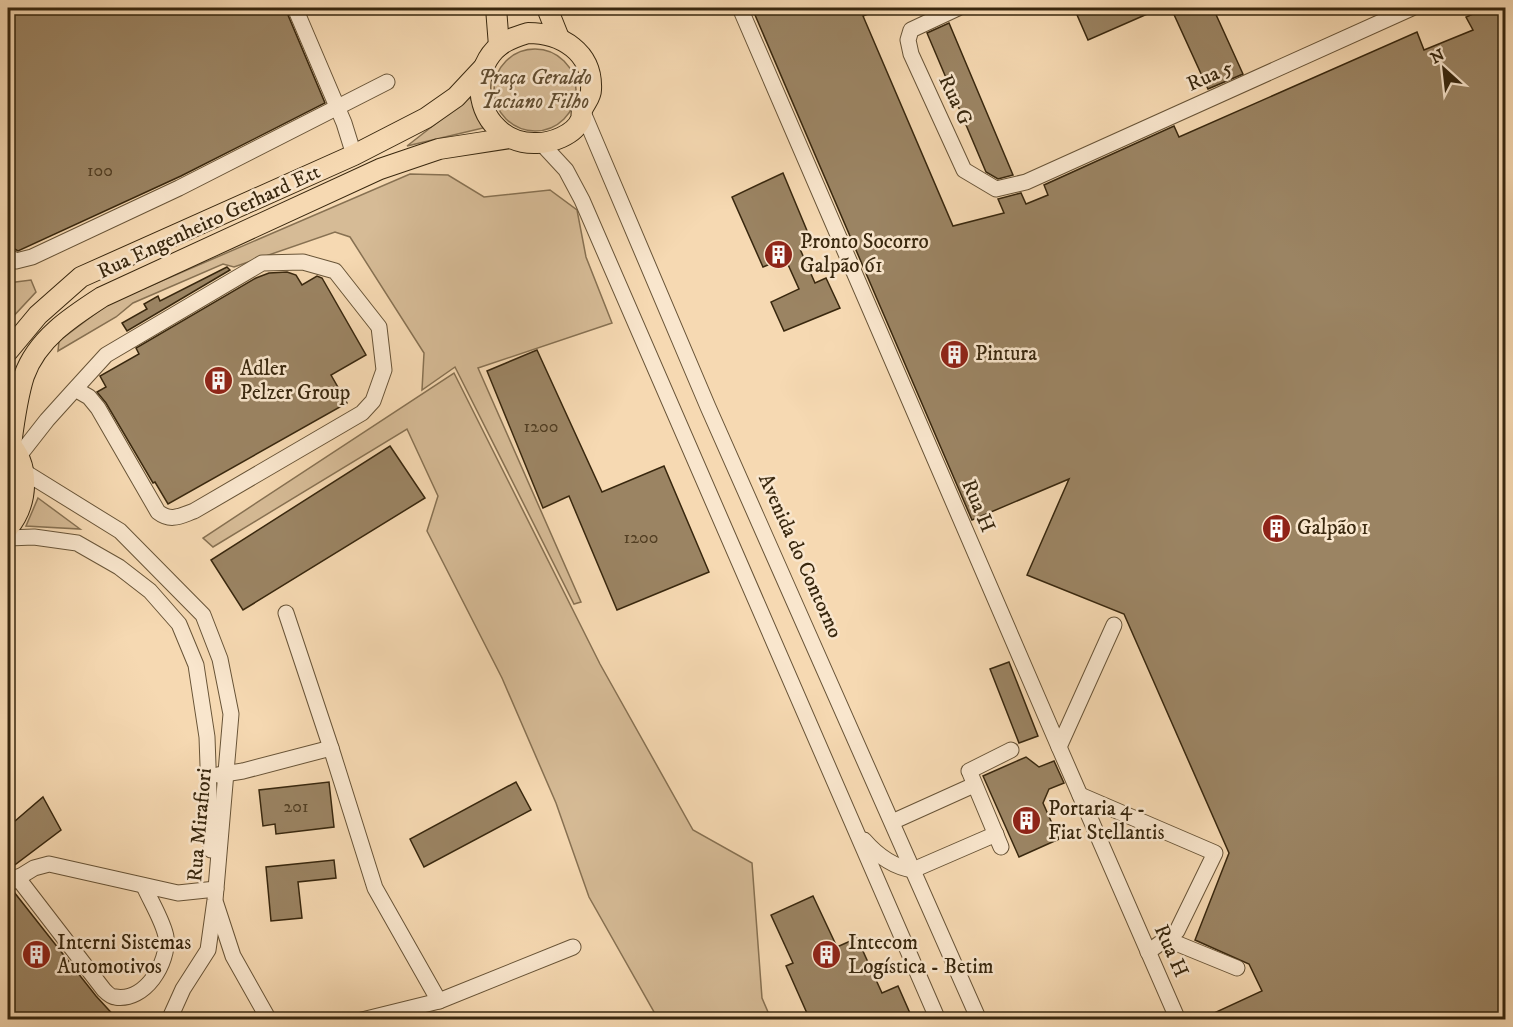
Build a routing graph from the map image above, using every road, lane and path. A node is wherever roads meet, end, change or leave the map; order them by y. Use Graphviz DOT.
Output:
graph roads {
  1 [pos="295,8"];
  2 [pos="496,8"];
  3 [pos="547,8"];
  4 [pos="740,8"];
  5 [pos="957,8"];
  6 [pos="1412,8"];
  7 [pos="560,38"];
  8 [pos="499,46"];
  9 [pos="484,67"];
  10 [pos="387,82"];
  11 [pos="338,108"];
  12 [pos="582,110"];
  13 [pos="510,138"];
  14 [pos="541,144"];
  15 [pos="354,155"];
  16 [pos="1026,182"];
  17 [pos="8,256"];
  18 [pos="8,351"];
  19 [pos="75,389"];
  20 [pos="15,454"];
  21 [pos="8,528"];
  22 [pos="8,538"];
  23 [pos="286,613"];
  24 [pos="1114,625"];
  25 [pos="1059,747"];
  26 [pos="331,748"];
  27 [pos="1011,750"];
  28 [pos="226,774"];
  29 [pos="209,775"];
  30 [pos="971,776"];
  31 [pos="1080,795"];
  32 [pos="892,822"];
  33 [pos="856,831"];
  34 [pos="913,870"];
  35 [pos="12,880"];
  36 [pos="144,886"];
  37 [pos="214,893"];
  38 [pos="1166,939"];
  39 [pos="573,947"];
  40 [pos="1148,952"];
  41 [pos="1237,968"];
  42 [pos="439,1001"];
  43 [pos="379,1017"];
  44 [pos="169,1020"];
  45 [pos="268,1020"];
  46 [pos="362,1020"];
  47 [pos="938,1020"];
  48 [pos="980,1020"];
  49 [pos="1178,1020"];
  1 -- 11 [label="street"];
  2 -- 8 [label="main road"];
  3 -- 7 [label="main road"];
  4 -- 25 [label="street, Rua H"];
  5 -- 16 [label="street, Rua G"];
  6 -- 16 [label="street, Rua 5"];
  7 -- 8 [label="main road"];
  7 -- 12 [label="main road"];
  8 -- 9 [label="main road"];
  9 -- 13 [label="main road"];
  9 -- 15 [label="main road, Rua Engenheiro Gerhard Ett"];
  10 -- 11 [label="street"];
  11 -- 15 [label="street"];
  11 -- 17 [label="street"];
  12 -- 14 [label="main road"];
  12 -- 32 [label="street, Avenida do Contorno"];
  13 -- 14 [label="main road"];
  13 -- 20 [label="main road, Rua Engenheiro Gerhard Ett"];
  14 -- 33 [label="street"];
  15 -- 18 [label="main road, Rua Engenheiro Gerhard Ett"];
  19 -- 19 [label="street"];
  19 -- 20 [label="street"];
  20 -- 21 [label="main road, Rua Engenheiro Gerhard Ett"];
  20 -- 28 [label="street, Rua Mirafiori"];
  22 -- 29 [label="street, Rua Mirafiori"];
  23 -- 26 [label="street"];
  24 -- 25 [label="street"];
  25 -- 31 [label="street, Rua H"];
  26 -- 28 [label="street"];
  26 -- 42 [label="street"];
  27 -- 30 [label="street"];
  28 -- 29 [label="street"];
  28 -- 37 [label="street, Rua Mirafiori"];
  29 -- 37 [label="street, Rua Mirafiori"];
  30 -- 32 [label="street"];
  30 -- 34 [label="street"];
  31 -- 38 [label="street"];
  31 -- 40 [label="street, Rua H"];
  32 -- 34 [label="street, Avenida do Contorno"];
  33 -- 34 [label="street"];
  33 -- 47 [label="street"];
  34 -- 48 [label="street, Avenida do Contorno"];
  35 -- 36 [label="street"];
  35 -- 36 [label="street"];
  36 -- 37 [label="street"];
  37 -- 44 [label="street"];
  37 -- 45 [label="street"];
  38 -- 40 [label="street"];
  38 -- 41 [label="street"];
  39 -- 42 [label="street"];
  40 -- 49 [label="street, Rua H"];
  42 -- 43 [label="street"];
  43 -- 46 [label="street"];
}
